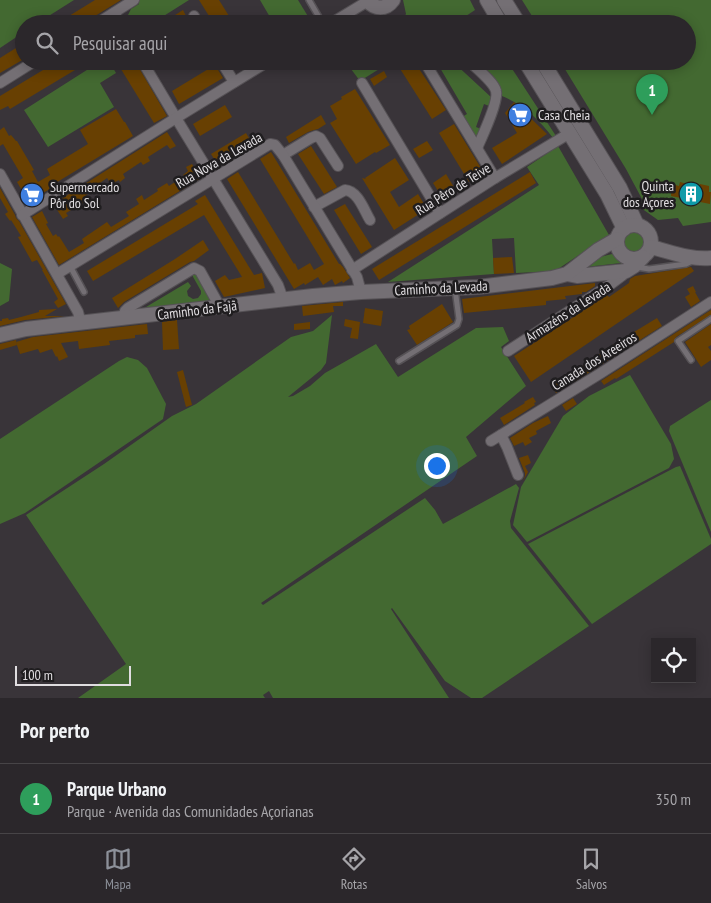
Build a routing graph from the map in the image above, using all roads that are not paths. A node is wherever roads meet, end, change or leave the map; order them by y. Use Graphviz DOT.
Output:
graph roads {
  1 [pos="134,0"];
  2 [pos="309,0"];
  3 [pos="368,0"];
  4 [pos="393,0"];
  5 [pos="487,0"];
  6 [pos="504,0"];
  7 [pos="114,13"];
  8 [pos="111,15"];
  9 [pos="318,15"];
  10 [pos="344,15"];
  11 [pos="496,15"];
  12 [pos="513,15"];
  13 [pos="21,70"];
  14 [pos="147,70"];
  15 [pos="227,70"];
  16 [pos="254,70"];
  17 [pos="430,70"];
  18 [pos="478,70"];
  19 [pos="531,70"];
  20 [pos="548,70"];
  21 [pos="234,82"];
  22 [pos="0,83"];
  23 [pos="362,83"];
  24 [pos="176,118"];
  25 [pos="570,133"];
  26 [pos="477,148"];
  27 [pos="283,154"];
  28 [pos="338,166"];
  29 [pos="0,174"];
  30 [pos="213,178"];
  31 [pos="495,178"];
  32 [pos="314,207"];
  33 [pos="440,213"];
  34 [pos="22,215"];
  35 [pos="370,220"];
  36 [pos="638,225"];
  37 [pos="631,252"];
  38 [pos="694,258"];
  39 [pos="711,258"];
  40 [pos="70,266"];
  41 [pos="352,270"];
  42 [pos="57,274"];
  43 [pos="567,274"];
  44 [pos="454,288"];
  45 [pos="84,292"];
  46 [pos="361,292"];
  47 [pos="313,296"];
  48 [pos="283,299"];
  49 [pos="711,302"];
  50 [pos="220,307"];
  51 [pos="125,318"];
  52 [pos="711,319"];
  53 [pos="81,323"];
  54 [pos="0,334"];
  55 [pos="508,351"];
  56 [pos="691,360"];
  57 [pos="399,361"];
  58 [pos="501,435"];
  59 [pos="491,441"];
  60 [pos="518,475"];
  1 -- 7 [label="street"];
  2 -- 9 [label="lane"];
  3 -- 4 [label="street"];
  3 -- 10 [label="street"];
  5 -- 11 [label="street"];
  6 -- 12 [label="street"];
  7 -- 8 [label="street"];
  13 -- 22 [label="street"];
  14 -- 24 [label="street"];
  15 -- 21 [label="street"];
  16 -- 21 [label="street"];
  17 -- 26 [label="street"];
  18 -- 26 [label="street"];
  19 -- 25 [label="street"];
  20 -- 36 [label="street"];
  21 -- 24 [label="street"];
  23 -- 33 [label="street"];
  24 -- 30 [label="street"];
  24 -- 34 [label="street"];
  25 -- 31 [label="street, Rua Pêro de Teive"];
  25 -- 37 [label="street"];
  26 -- 31 [label="street"];
  27 -- 28 [label="street"];
  27 -- 30 [label="street, Rua Nova da Levada"];
  27 -- 32 [label="street"];
  29 -- 34 [label="street"];
  30 -- 40 [label="street, Rua Nova da Levada"];
  30 -- 48 [label="street"];
  31 -- 33 [label="street, Rua Pêro de Teive"];
  32 -- 35 [label="street"];
  32 -- 41 [label="street"];
  33 -- 41 [label="street, Rua Pêro de Teive"];
  34 -- 42 [label="street"];
  36 -- 37 [label="street"];
  36 -- 37 [label="street"];
  37 -- 38 [label="street, Caminho da Levada"];
  37 -- 38 [label="lane"];
  37 -- 43 [label="street, Caminho da Levada"];
  37 -- 43 [label="street, Caminho da Levada"];
  37 -- 55 [label="street, Armazéns da Levada"];
  38 -- 39 [label="street, Caminho da Levada"];
  40 -- 42 [label="street, Rua Nova da Levada"];
  40 -- 45 [label="lane"];
  41 -- 46 [label="street"];
  42 -- 53 [label="street"];
  43 -- 44 [label="street, Caminho da Levada"];
  44 -- 46 [label="street, Caminho da Levada"];
  44 -- 57 [label="lane"];
  46 -- 47 [label="street, Caminho da Levada"];
  47 -- 48 [label="street, Caminho da Fajã"];
  48 -- 50 [label="street, Caminho da Fajã"];
  49 -- 58 [label="street, Canada dos Areeiros"];
  50 -- 51 [label="street, Caminho da Fajã"];
  50 -- 51 [label="street"];
  51 -- 53 [label="street, Caminho da Fajã"];
  52 -- 56 [label="lane"];
  53 -- 54 [label="street, Caminho da Fajã"];
  58 -- 59 [label="street, Canada dos Areeiros"];
  58 -- 60 [label="street"];
}
